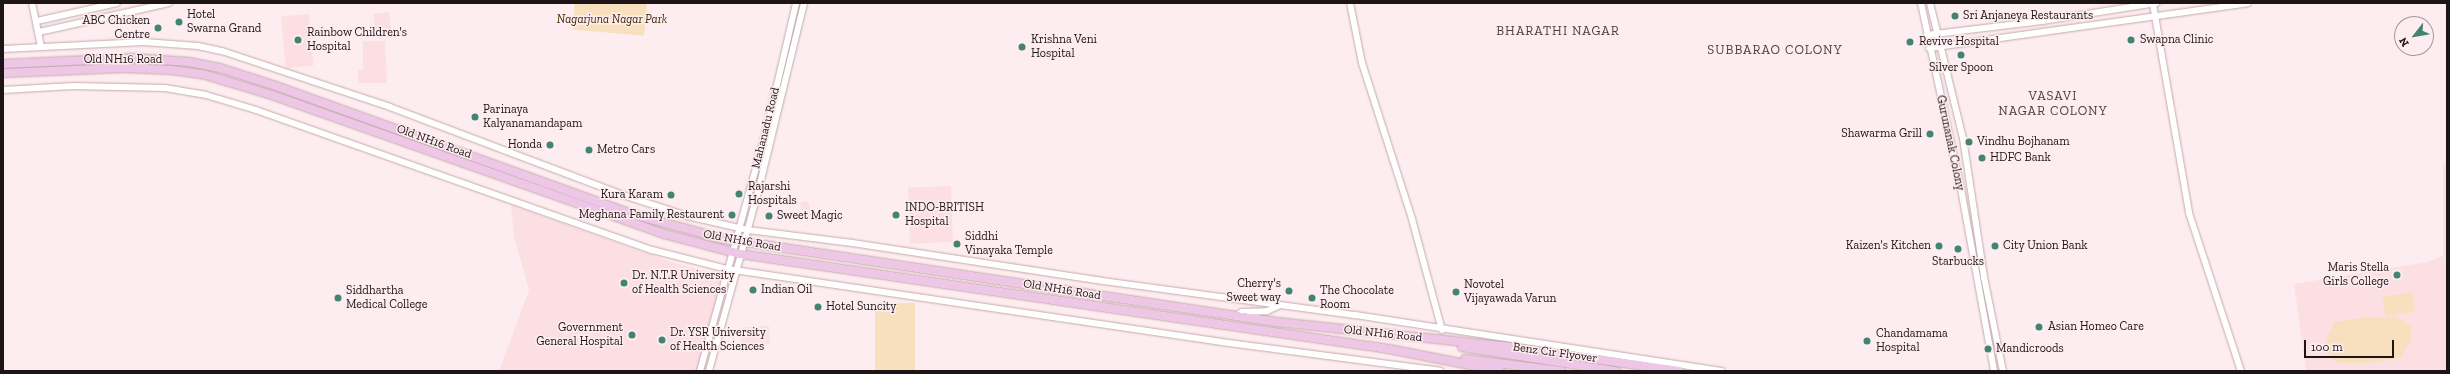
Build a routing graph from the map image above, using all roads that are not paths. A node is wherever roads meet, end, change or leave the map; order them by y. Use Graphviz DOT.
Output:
graph roads {
  1 [pos="32,3"];
  2 [pos="117,3"];
  3 [pos="169,3"];
  4 [pos="796,3"];
  5 [pos="804,3"];
  6 [pos="1350,3"];
  7 [pos="1921,3"];
  8 [pos="1930,3"];
  9 [pos="2155,3"];
  10 [pos="2248,3"];
  11 [pos="2155,16"];
  12 [pos="36,21"];
  13 [pos="39,32"];
  14 [pos="1937,33"];
  15 [pos="1927,35"];
  16 [pos="1940,46"];
  17 [pos="41,47"];
  18 [pos="1929,48"];
  19 [pos="3,49"];
  20 [pos="3,64"];
  21 [pos="3,73"];
  22 [pos="3,90"];
  23 [pos="740,228"];
  24 [pos="748,230"];
  25 [pos="739,241"];
  26 [pos="736,253"];
  27 [pos="727,269"];
  28 [pos="736,271"];
  29 [pos="1278,306"];
  30 [pos="1236,316"];
  31 [pos="1442,330"];
  32 [pos="1422,338"];
  33 [pos="1502,346"];
  34 [pos="1427,355"];
  35 [pos="700,371"];
  36 [pos="709,371"];
  37 [pos="1440,371"];
  38 [pos="1500,371"];
  39 [pos="1561,371"];
  40 [pos="1616,371"];
  41 [pos="1678,371"];
  42 [pos="1722,371"];
  43 [pos="1994,371"];
  44 [pos="2003,371"];
  45 [pos="2241,371"];
  1 -- 12 [label="street"];
  2 -- 12 [label="street"];
  3 -- 13 [label="street"];
  4 -- 23 [label="street, Mahanadu Road"];
  5 -- 24 [label="street, Mahanadu Road"];
  6 -- 31 [label="street"];
  7 -- 15 [label="street, Gurunanak Colony"];
  8 -- 14 [label="street, Gurunanak Colony"];
  9 -- 11 [label="street"];
  9 -- 14 [label="street"];
  10 -- 11 [label="street"];
  11 -- 16 [label="street"];
  11 -- 45 [label="street"];
  12 -- 13 [label="street"];
  13 -- 17 [label="street"];
  14 -- 15 [label="street"];
  14 -- 16 [label="street, Gurunanak Colony"];
  15 -- 18 [label="street, Gurunanak Colony"];
  16 -- 18 [label="street"];
  16 -- 44 [label="street, Gurunanak Colony"];
  17 -- 19 [label="street"];
  17 -- 23 [label="street"];
  18 -- 43 [label="street, Gurunanak Colony"];
  20 -- 25 [label="main road, Old NH16 Road"];
  21 -- 26 [label="main road, Old NH16 Road"];
  22 -- 27 [label="street"];
  23 -- 24 [label="street"];
  23 -- 25 [label="street, Mahanadu Road"];
  24 -- 25 [label="street, Mahanadu Road"];
  24 -- 29 [label="street"];
  25 -- 26 [label="street, Mahanadu Road"];
  25 -- 30 [label="main road, Old NH16 Road"];
  26 -- 27 [label="street"];
  26 -- 28 [label="street"];
  26 -- 34 [label="main road, Old NH16 Road"];
  27 -- 28 [label="street"];
  27 -- 35 [label="street"];
  28 -- 36 [label="street"];
  28 -- 37 [label="street"];
  29 -- 30 [label="street"];
  29 -- 31 [label="street"];
  30 -- 32 [label="main road, Old NH16 Road"];
  31 -- 42 [label="street"];
  32 -- 33 [label="main road, Old NH16 Road"];
  32 -- 40 [label="main road"];
  33 -- 41 [label="main road, Benz Cir Flyover"];
  34 -- 38 [label="main road, Old NH16 Road"];
  34 -- 39 [label="main road"];
}
